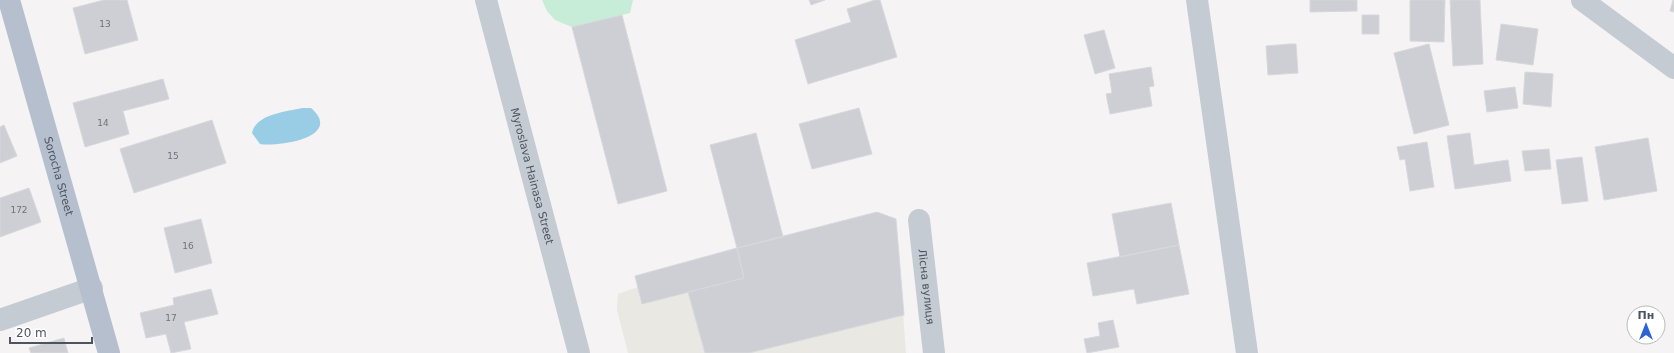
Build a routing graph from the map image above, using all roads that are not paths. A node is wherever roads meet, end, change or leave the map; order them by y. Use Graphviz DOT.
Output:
graph roads {
  1 [pos="9,0"];
  2 [pos="486,0"];
  3 [pos="1197,0"];
  4 [pos="1582,0"];
  5 [pos="1674,68"];
  6 [pos="919,220"];
  7 [pos="92,288"];
  8 [pos="0,320"];
  9 [pos="109,353"];
  10 [pos="578,353"];
  11 [pos="934,353"];
  12 [pos="1247,353"];
  1 -- 7 [label="main road, Sorocha Street"];
  2 -- 10 [label="street, Myroslava Hainasa Street"];
  3 -- 12 [label="street"];
  4 -- 5 [label="street"];
  6 -- 11 [label="street, Лісна вулиця"];
  7 -- 8 [label="street"];
  7 -- 9 [label="main road, Sorocha Street"];
}
